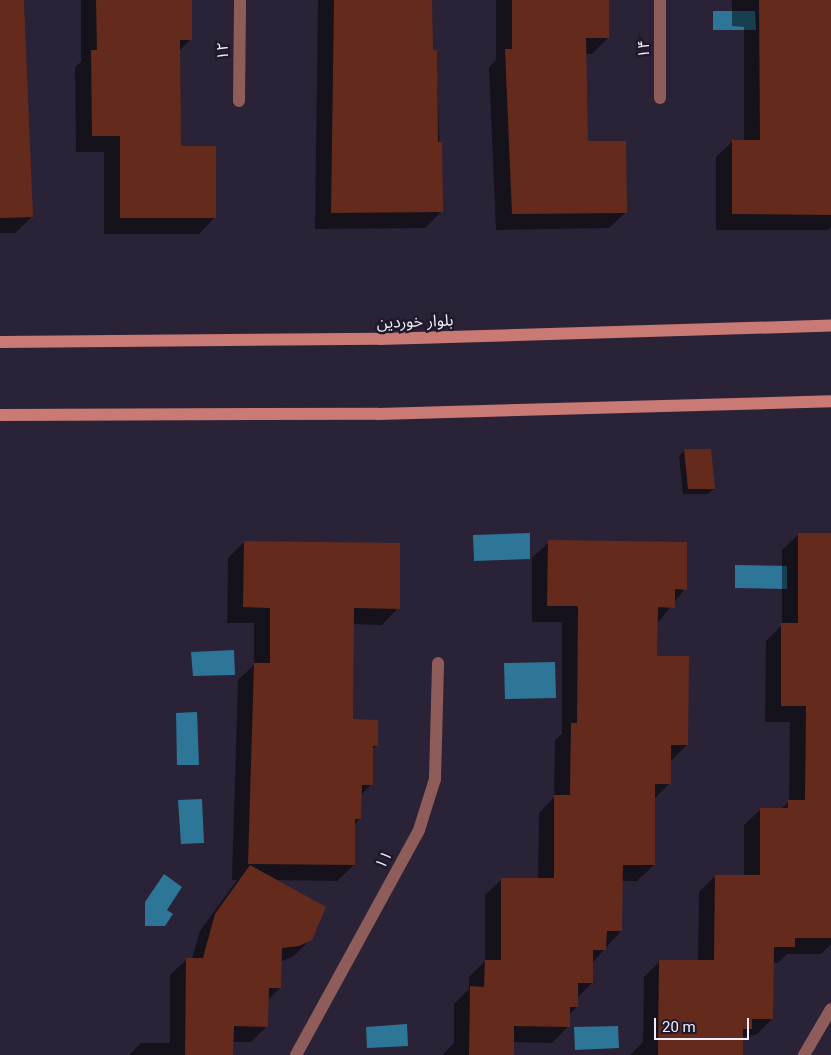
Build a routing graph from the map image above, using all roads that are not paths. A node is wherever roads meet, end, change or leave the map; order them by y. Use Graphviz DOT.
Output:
graph roads {
  1 [pos="240,0"];
  2 [pos="660,0"];
  3 [pos="660,98"];
  4 [pos="239,102"];
  5 [pos="831,326"];
  6 [pos="0,342"];
  7 [pos="831,401"];
  8 [pos="0,415"];
  9 [pos="438,663"];
  10 [pos="831,1009"];
  11 [pos="296,1055"];
  12 [pos="804,1055"];
  1 -- 4 [label="street, ۱۲"];
  2 -- 3 [label="street, ۱۴"];
  5 -- 6 [label="main road, بلوار خوردین"];
  7 -- 8 [label="main road"];
  9 -- 11 [label="street, ۱۱"];
  10 -- 12 [label="street"];
}
